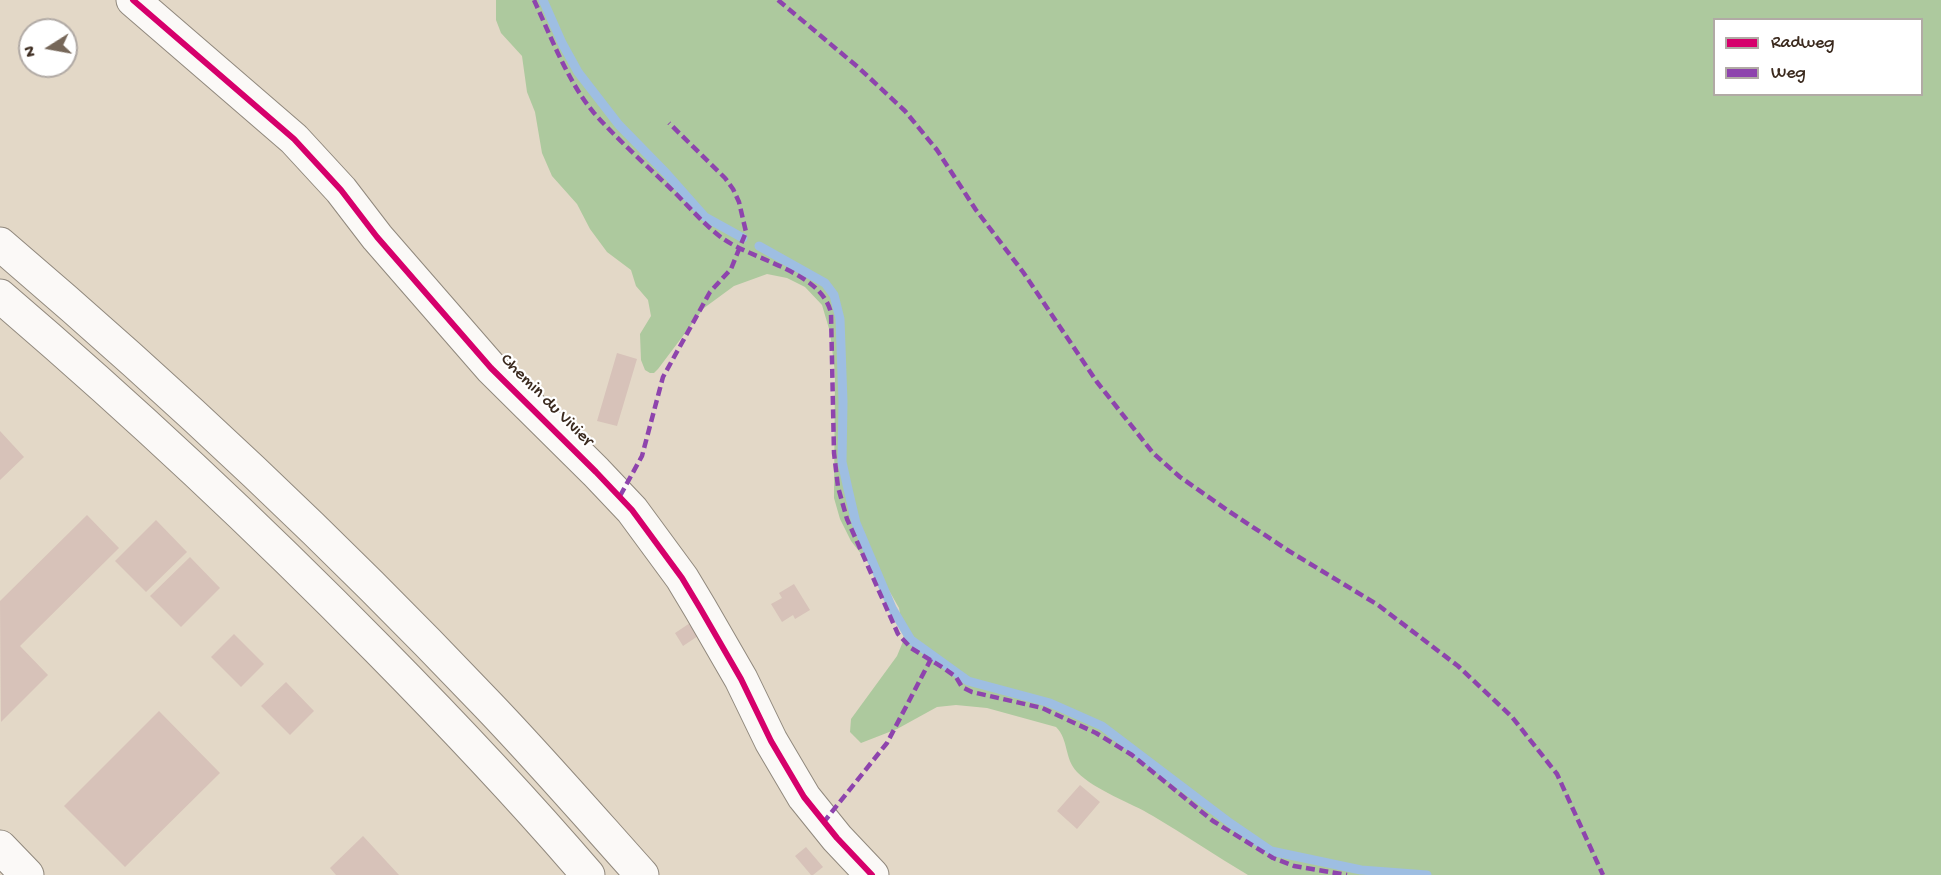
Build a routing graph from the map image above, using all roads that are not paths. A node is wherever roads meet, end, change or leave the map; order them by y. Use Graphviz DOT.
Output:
graph roads {
  1 [pos="133,0"];
  2 [pos="0,244"];
  3 [pos="0,296"];
  4 [pos="0,847"];
  5 [pos="27,875"];
  6 [pos="588,875"];
  7 [pos="642,875"];
  8 [pos="872,875"];
  1 -- 8 [label="main road, Chemin du Vivier"];
  2 -- 7 [label="main road"];
  3 -- 6 [label="main road"];
  4 -- 5 [label="main road"];
}
